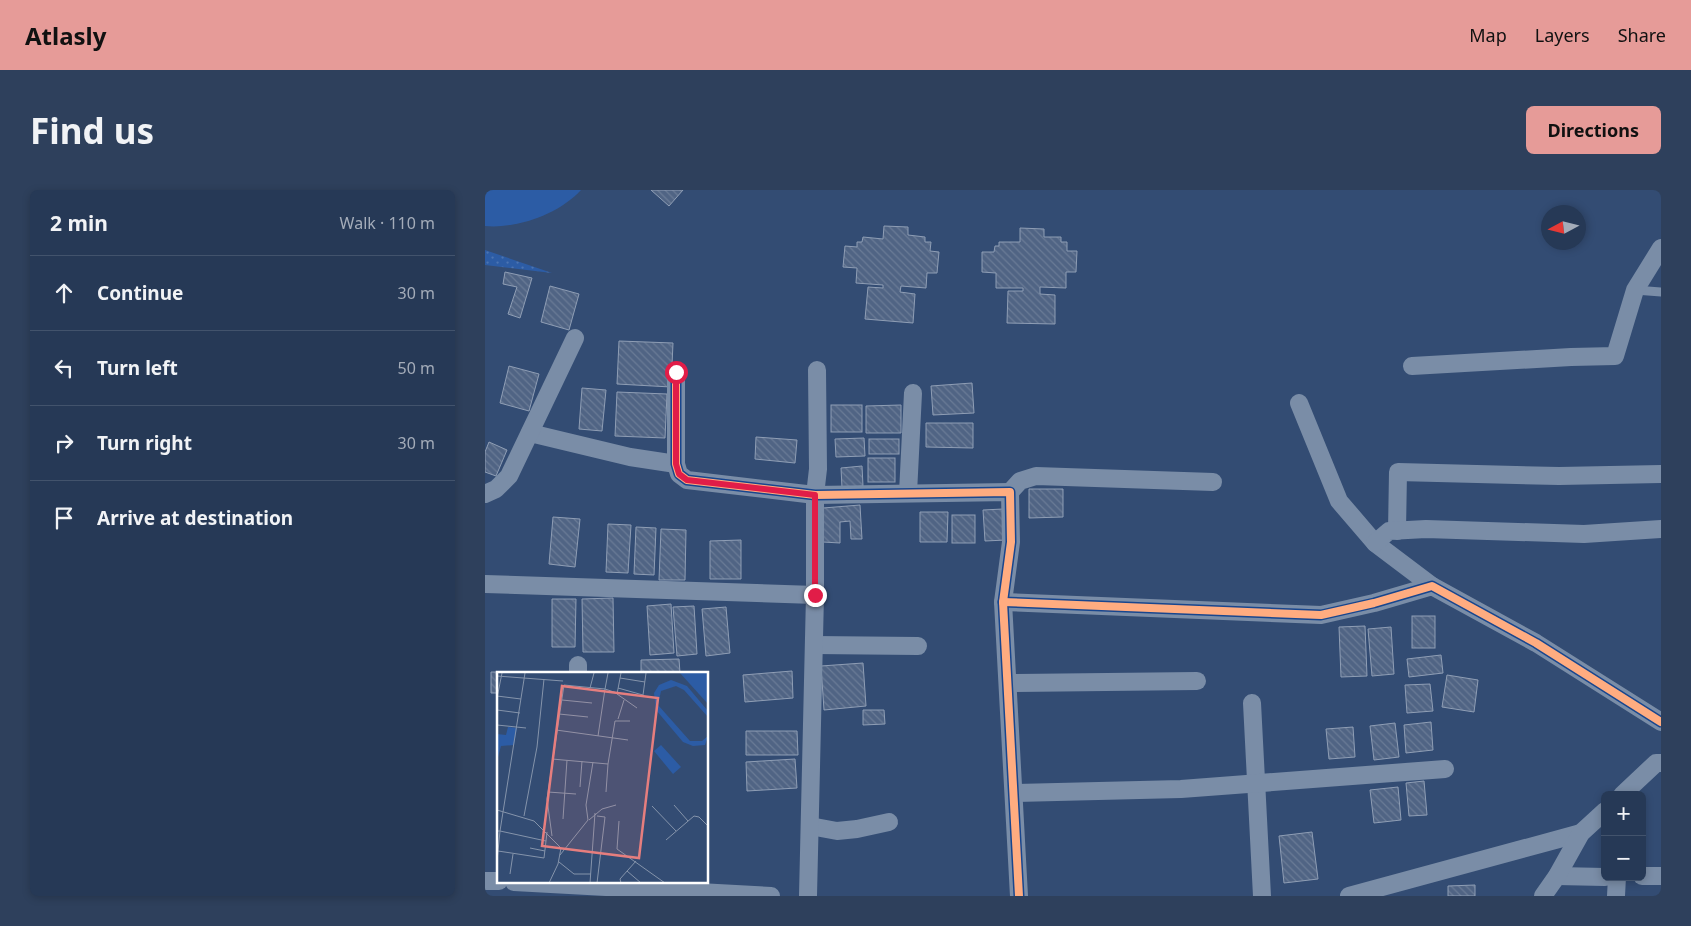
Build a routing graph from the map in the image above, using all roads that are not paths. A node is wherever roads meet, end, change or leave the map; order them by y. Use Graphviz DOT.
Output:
graph roads {
  1 [pos="1661,248"];
  2 [pos="1635,290"];
  3 [pos="1661,292"];
  4 [pos="575,338"];
  5 [pos="1412,366"];
  6 [pos="817,370"];
  7 [pos="676,372"];
  8 [pos="913,393"];
  9 [pos="1299,403"];
  10 [pos="531,433"];
  11 [pos="676,464"];
  12 [pos="1661,474"];
  13 [pos="1213,482"];
  14 [pos="1010,492"];
  15 [pos="908,493"];
  16 [pos="485,494"];
  17 [pos="815,495"];
  18 [pos="1661,529"];
  19 [pos="1397,531"];
  20 [pos="1375,543"];
  21 [pos="485,584"];
  22 [pos="1432,586"];
  23 [pos="815,595"];
  24 [pos="1003,602"];
  25 [pos="814,645"];
  26 [pos="918,646"];
  27 [pos="1197,681"];
  28 [pos="1008,683"];
  29 [pos="1252,703"];
  30 [pos="1661,722"];
  31 [pos="1661,763"];
  32 [pos="1445,769"];
  33 [pos="1256,784"];
  34 [pos="1626,791"];
  35 [pos="1014,793"];
  36 [pos="1601,815"];
  37 [pos="889,822"];
  38 [pos="810,826"];
  39 [pos="1581,833"];
  40 [pos="1557,876"];
  41 [pos="1646,876"];
  42 [pos="1661,876"];
  43 [pos="1601,877"];
  44 [pos="1617,881"];
  45 [pos="585,884"];
  46 [pos="689,887"];
  47 [pos="771,896"];
  48 [pos="809,896"];
  49 [pos="1019,896"];
  50 [pos="1262,896"];
  51 [pos="1349,896"];
  52 [pos="1543,896"];
  53 [pos="1616,896"];
  1 -- 2 [label="street"];
  2 -- 3 [label="lane"];
  2 -- 5 [label="street"];
  4 -- 10 [label="street"];
  6 -- 17 [label="street"];
  7 -- 11 [label="street"];
  8 -- 15 [label="street"];
  9 -- 20 [label="street"];
  10 -- 11 [label="street"];
  10 -- 16 [label="street"];
  11 -- 17 [label="street"];
  12 -- 19 [label="street"];
  13 -- 14 [label="street"];
  14 -- 15 [label="street"];
  14 -- 24 [label="street"];
  15 -- 17 [label="street"];
  17 -- 23 [label="street"];
  18 -- 19 [label="street"];
  19 -- 20 [label="street"];
  20 -- 22 [label="street"];
  21 -- 23 [label="street"];
  22 -- 24 [label="street"];
  22 -- 30 [label="street"];
  23 -- 25 [label="street"];
  24 -- 28 [label="street"];
  25 -- 26 [label="street"];
  25 -- 38 [label="street"];
  27 -- 28 [label="street"];
  28 -- 35 [label="street"];
  29 -- 33 [label="street"];
  31 -- 34 [label="street"];
  32 -- 33 [label="street"];
  33 -- 35 [label="street"];
  33 -- 50 [label="street"];
  35 -- 49 [label="street"];
  36 -- 39 [label="street"];
  37 -- 38 [label="street"];
  38 -- 48 [label="street"];
  39 -- 40 [label="street"];
  39 -- 51 [label="street"];
  40 -- 43 [label="street"];
  40 -- 52 [label="street"];
  41 -- 42 [label="street"];
  44 -- 53 [label="street"];
  45 -- 46 [label="street"];
  46 -- 47 [label="street"];
}
